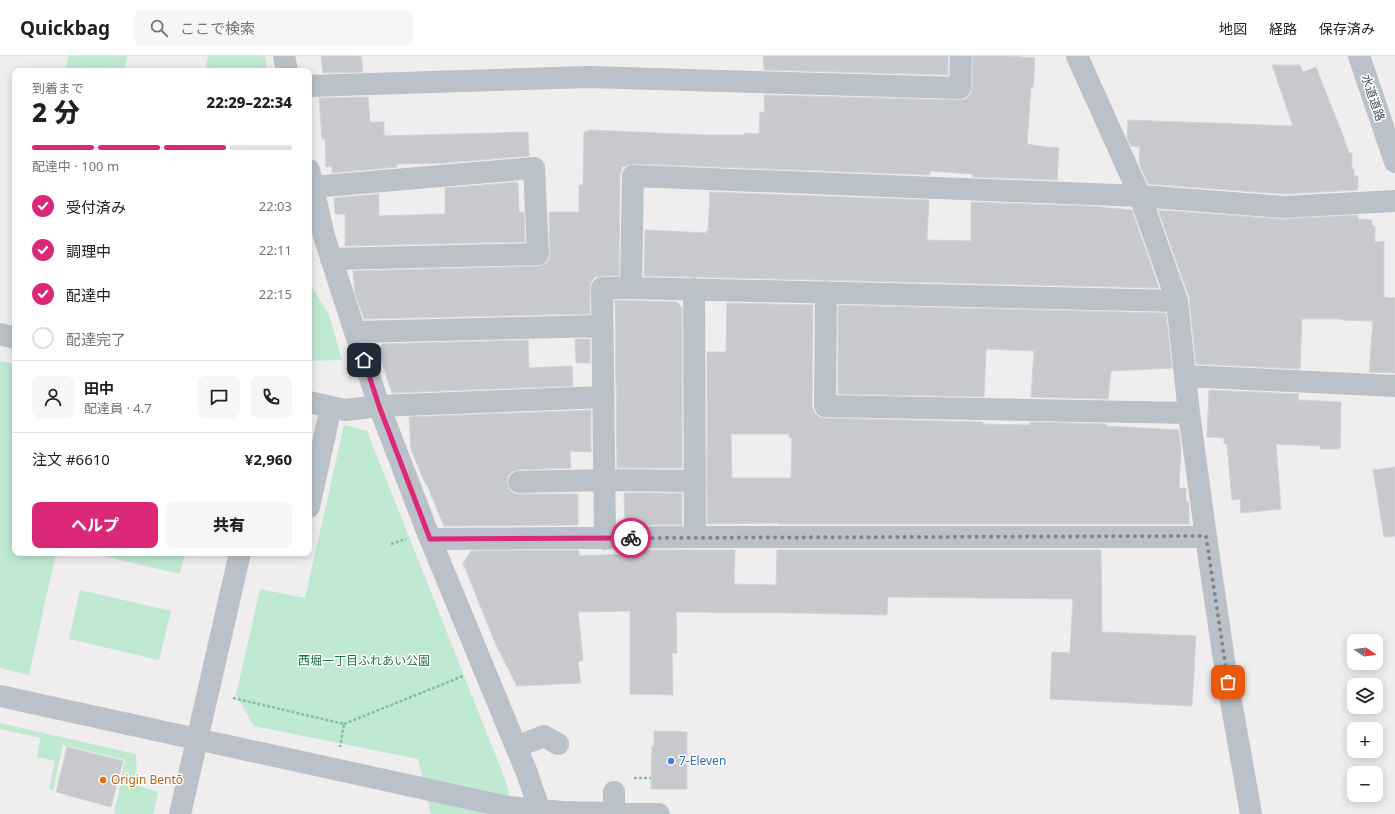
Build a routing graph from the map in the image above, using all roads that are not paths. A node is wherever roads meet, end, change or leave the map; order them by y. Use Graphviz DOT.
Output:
graph roads {
  1 [pos="284,56"];
  2 [pos="961,56"];
  3 [pos="1076,56"];
  4 [pos="1359,56"];
  5 [pos="286,68"];
  6 [pos="312,86"];
  7 [pos="1395,162"];
  8 [pos="312,179"];
  9 [pos="312,183"];
  10 [pos="1140,196"];
  11 [pos="1395,200"];
  12 [pos="331,259"];
  13 [pos="631,288"];
  14 [pos="694,289"];
  15 [pos="826,292"];
  16 [pos="1177,301"];
  17 [pos="602,326"];
  18 [pos="355,332"];
  19 [pos="0,334"];
  20 [pos="12,337"];
  21 [pos="1186,376"];
  22 [pos="1395,386"];
  23 [pos="603,398"];
  24 [pos="312,403"];
  25 [pos="379,406"];
  26 [pos="331,407"];
  27 [pos="1189,413"];
  28 [pos="604,480"];
  29 [pos="695,481"];
  30 [pos="518,482"];
  31 [pos="312,493"];
  32 [pos="1206,536"];
  33 [pos="695,537"];
  34 [pos="430,539"];
  35 [pos="605,539"];
  36 [pos="239,556"];
  37 [pos="0,696"];
  38 [pos="198,740"];
  39 [pos="558,744"];
  40 [pos="516,747"];
  41 [pos="614,792"];
  42 [pos="540,812"];
  43 [pos="614,813"];
  44 [pos="180,814"];
  45 [pos="659,814"];
  46 [pos="1251,814"];
  1 -- 5 [label="street"];
  2 -- 6 [label="street"];
  3 -- 10 [label="street"];
  4 -- 7 [label="street, 水道道路"];
  8 -- 12 [label="street"];
  9 -- 12 [label="street"];
  10 -- 11 [label="street"];
  10 -- 13 [label="street"];
  10 -- 16 [label="street"];
  12 -- 18 [label="street"];
  13 -- 14 [label="street"];
  13 -- 17 [label="street"];
  14 -- 15 [label="street"];
  14 -- 29 [label="street"];
  15 -- 16 [label="street"];
  15 -- 27 [label="street"];
  16 -- 21 [label="street"];
  17 -- 18 [label="street"];
  17 -- 23 [label="street"];
  18 -- 25 [label="street"];
  19 -- 20 [label="street"];
  21 -- 22 [label="street"];
  21 -- 27 [label="street"];
  23 -- 25 [label="street"];
  23 -- 28 [label="street"];
  24 -- 26 [label="street"];
  25 -- 26 [label="street"];
  25 -- 34 [label="street"];
  26 -- 31 [label="street"];
  27 -- 32 [label="street"];
  28 -- 29 [label="street"];
  28 -- 30 [label="street"];
  28 -- 35 [label="street"];
  29 -- 33 [label="street"];
  32 -- 33 [label="street"];
  32 -- 46 [label="street"];
  33 -- 35 [label="street"];
  34 -- 35 [label="street"];
  34 -- 40 [label="street"];
  36 -- 38 [label="street"];
  37 -- 38 [label="street"];
  38 -- 42 [label="street"];
  38 -- 44 [label="street"];
  39 -- 40 [label="street"];
  40 -- 42 [label="street"];
  41 -- 43 [label="street"];
  42 -- 43 [label="street"];
  43 -- 45 [label="street"];
}
